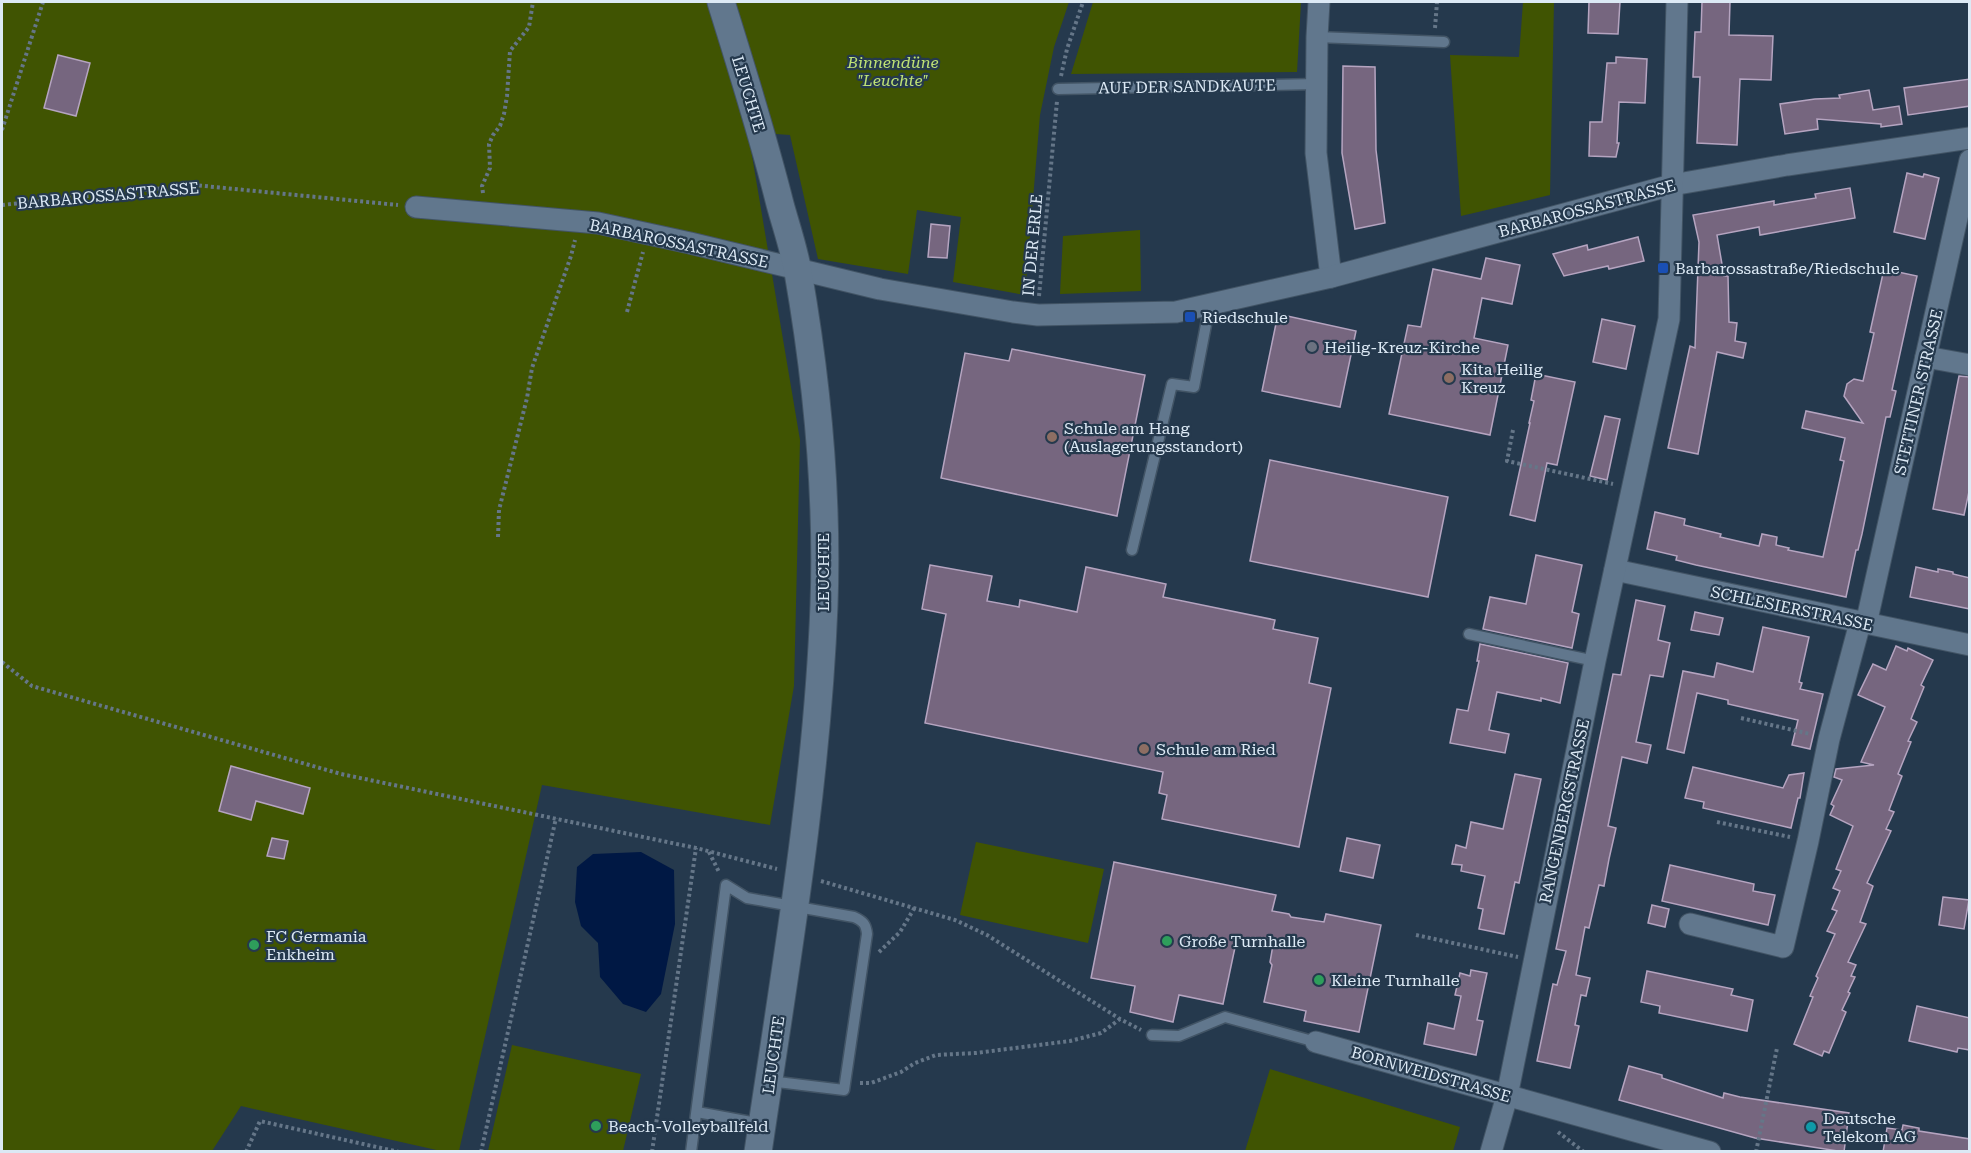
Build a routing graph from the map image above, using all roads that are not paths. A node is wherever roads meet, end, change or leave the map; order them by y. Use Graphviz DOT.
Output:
graph roads {
  1 [pos="721,2"];
  2 [pos="1319,2"];
  3 [pos="1677,2"];
  4 [pos="1317,37"];
  5 [pos="1439,42"];
  6 [pos="1317,84"];
  7 [pos="1058,89"];
  8 [pos="1970,138"];
  9 [pos="1970,160"];
  10 [pos="1672,185"];
  11 [pos="416,207"];
  12 [pos="797,269"];
  13 [pos="1330,277"];
  14 [pos="1210,304"];
  15 [pos="1926,357"];
  16 [pos="1970,365"];
  17 [pos="1132,550"];
  18 [pos="1615,570"];
  19 [pos="1863,624"];
  20 [pos="1469,634"];
  21 [pos="1970,645"];
  22 [pos="1595,661"];
  23 [pos="794,907"];
  24 [pos="1690,924"];
  25 [pos="1152,1035"];
  26 [pos="1316,1042"];
  27 [pos="769,1081"];
  28 [pos="1507,1096"];
  29 [pos="697,1112"];
  30 [pos="762,1124"];
  31 [pos="691,1152"];
  32 [pos="758,1152"];
  33 [pos="1491,1152"];
  34 [pos="1710,1152"];
  1 -- 12 [label="street, LEUCHTE"];
  2 -- 4 [label="street"];
  3 -- 10 [label="street, RANGENBERGSTRASSE"];
  4 -- 5 [label="lane"];
  4 -- 6 [label="street"];
  6 -- 7 [label="lane, AUF DER SANDKAUTE"];
  6 -- 13 [label="street"];
  8 -- 10 [label="street, BARBAROSSASTRASSE"];
  9 -- 15 [label="street, STETTINER STRASSE"];
  10 -- 13 [label="street, BARBAROSSASTRASSE"];
  10 -- 18 [label="street, RANGENBERGSTRASSE"];
  11 -- 12 [label="street, BARBAROSSASTRASSE"];
  12 -- 14 [label="street, BARBAROSSASTRASSE"];
  12 -- 23 [label="street, LEUCHTE"];
  13 -- 14 [label="street, BARBAROSSASTRASSE"];
  14 -- 17 [label="lane"];
  15 -- 16 [label="street"];
  15 -- 19 [label="street, STETTINER STRASSE"];
  18 -- 19 [label="street, SCHLESIERSTRASSE"];
  18 -- 22 [label="street, RANGENBERGSTRASSE"];
  19 -- 21 [label="street, SCHLESIERSTRASSE"];
  19 -- 24 [label="street, STETTINER STRASSE"];
  20 -- 22 [label="lane"];
  22 -- 28 [label="street, RANGENBERGSTRASSE"];
  23 -- 27 [label="street, LEUCHTE"];
  23 -- 27 [label="lane"];
  23 -- 29 [label="lane"];
  25 -- 26 [label="lane, BORNWEIDSTRASSE"];
  26 -- 28 [label="street, BORNWEIDSTRASSE"];
  27 -- 30 [label="street, LEUCHTE"];
  28 -- 33 [label="street, RANGENBERGSTRASSE"];
  28 -- 34 [label="street, BORNWEIDSTRASSE"];
  29 -- 30 [label="lane"];
  29 -- 31 [label="lane"];
  30 -- 32 [label="street, LEUCHTE"];
}
